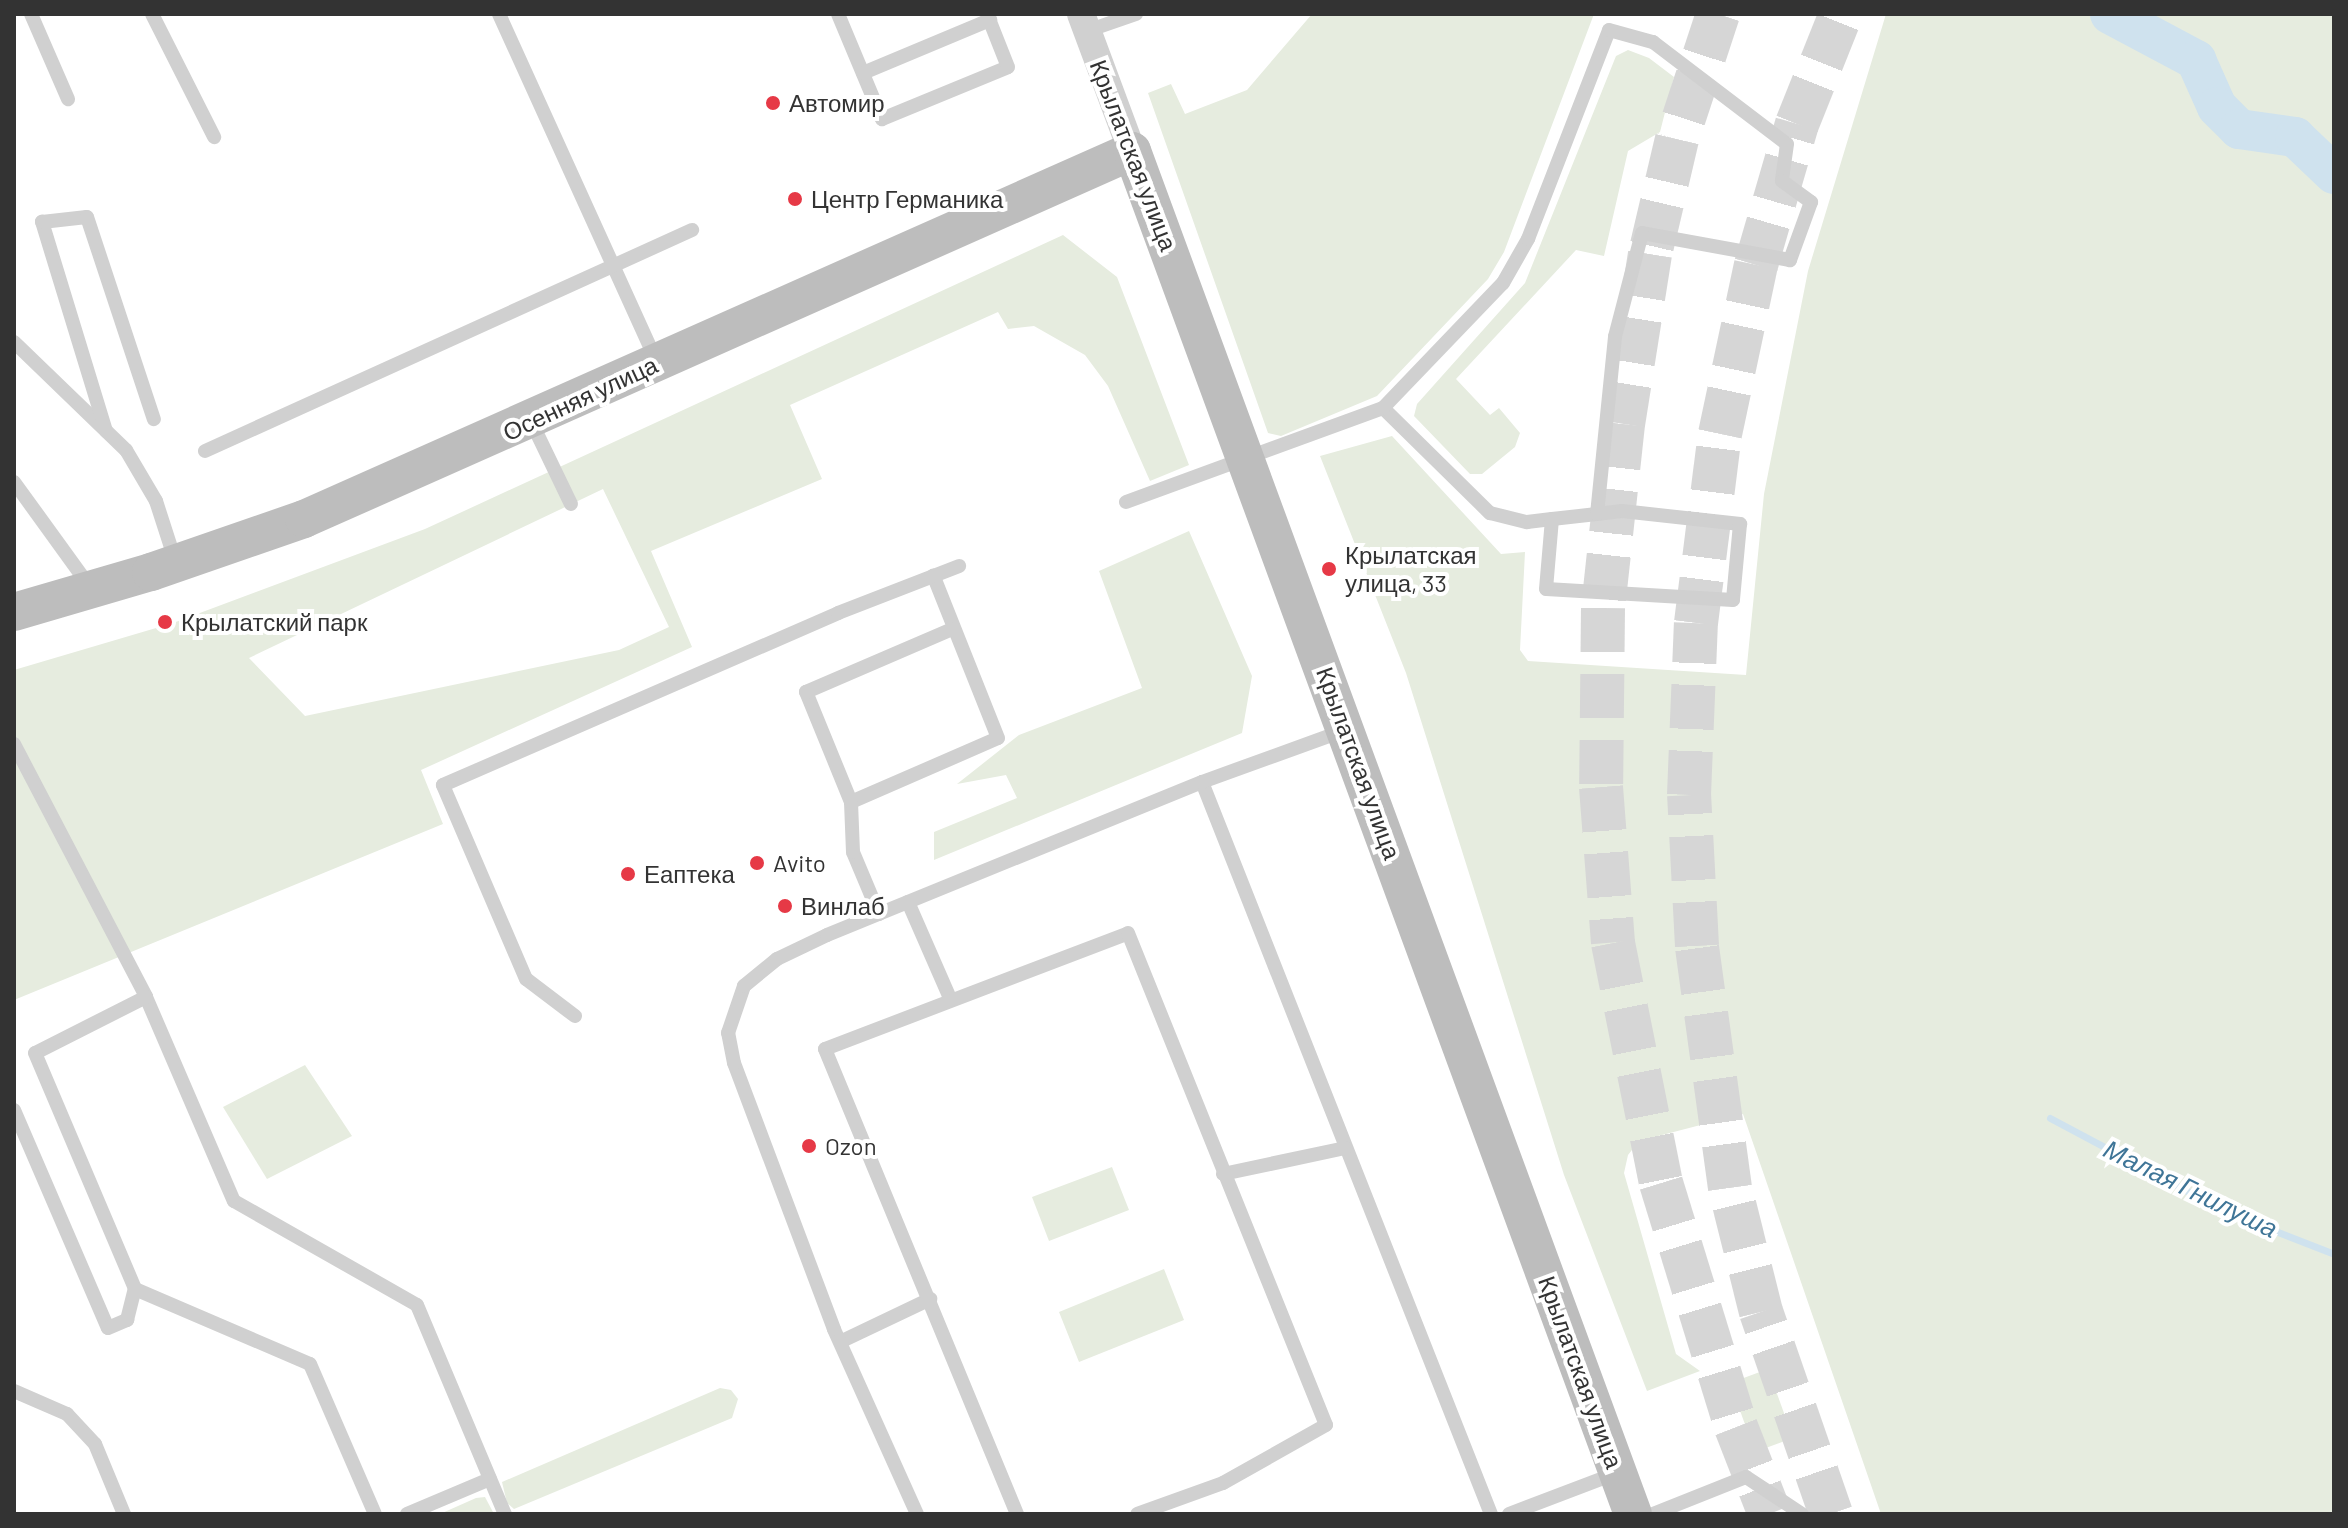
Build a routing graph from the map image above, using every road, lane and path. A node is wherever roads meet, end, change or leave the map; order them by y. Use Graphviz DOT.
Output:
graph roads {
  1 [pos="31,14"];
  2 [pos="152,14"];
  3 [pos="499,14"];
  4 [pos="838,14"];
  5 [pos="1136,14"];
  6 [pos="989,17"];
  7 [pos="1084,23"];
  8 [pos="863,73"];
  9 [pos="68,99"];
  10 [pos="214,137"];
  11 [pos="1132,151"];
  12 [pos="692,230"];
  13 [pos="611,267"];
  14 [pos="14,342"];
  15 [pos="657,362"];
  16 [pos="1383,408"];
  17 [pos="154,419"];
  18 [pos="531,421"];
  19 [pos="106,431"];
  20 [pos="205,451"];
  21 [pos="1248,457"];
  22 [pos="14,482"];
  23 [pos="1126,502"];
  24 [pos="571,504"];
  25 [pos="1597,514"];
  26 [pos="1552,519"];
  27 [pos="176,564"];
  28 [pos="959,566"];
  29 [pos="933,575"];
  30 [pos="92,590"];
  31 [pos="14,612"];
  32 [pos="952,629"];
  33 [pos="1347,729"];
  34 [pos="14,744"];
  35 [pos="1202,782"];
  36 [pos="851,802"];
  37 [pos="908,902"];
  38 [pos="879,914"];
  39 [pos="146,997"];
  40 [pos="950,998"];
  41 [pos="575,1016"];
  42 [pos="14,1110"];
  43 [pos="1345,1148"];
  44 [pos="1223,1174"];
  45 [pos="135,1289"];
  46 [pos="930,1299"];
  47 [pos="842,1341"];
  48 [pos="14,1391"];
  49 [pos="1618,1473"];
  50 [pos="490,1479"];
  51 [pos="1155,1511"];
  52 [pos="124,1514"];
  53 [pos="375,1514"];
  54 [pos="407,1514"];
  55 [pos="505,1514"];
  56 [pos="917,1514"];
  57 [pos="1017,1514"];
  58 [pos="1137,1514"];
  59 [pos="1491,1514"];
  60 [pos="1509,1514"];
  61 [pos="1633,1514"];
  62 [pos="1653,1514"];
  63 [pos="1802,1514"];
  1 -- 9 [label="lane"];
  2 -- 10 [label="lane"];
  3 -- 13 [label="lane"];
  4 -- 8 [label="lane"];
  5 -- 7 [label="lane"];
  6 -- 8 [label="lane"];
  6 -- 8 [label="lane"];
  7 -- 11 [label="street, Крылатская улица"];
  11 -- 15 [label="main road, Осенняя улица"];
  11 -- 21 [label="main road, Крылатская улица"];
  12 -- 13 [label="lane"];
  13 -- 15 [label="lane"];
  13 -- 20 [label="lane"];
  14 -- 19 [label="lane"];
  15 -- 18 [label="main road, Осенняя улица"];
  16 -- 21 [label="lane"];
  16 -- 25 [label="lane"];
  16 -- 26 [label="lane"];
  17 -- 19 [label="lane"];
  18 -- 24 [label="lane"];
  18 -- 27 [label="main road, Осенняя улица"];
  19 -- 27 [label="lane"];
  21 -- 23 [label="lane"];
  21 -- 33 [label="main road, Крылатская улица"];
  22 -- 30 [label="lane"];
  25 -- 26 [label="lane"];
  25 -- 26 [label="lane"];
  27 -- 30 [label="main road, Осенняя улица"];
  28 -- 29 [label="lane"];
  29 -- 32 [label="lane"];
  29 -- 41 [label="lane"];
  30 -- 31 [label="main road, Осенняя улица"];
  32 -- 36 [label="lane"];
  32 -- 36 [label="lane"];
  33 -- 35 [label="lane"];
  33 -- 49 [label="main road, Крылатская улица"];
  34 -- 39 [label="lane"];
  35 -- 37 [label="lane"];
  35 -- 43 [label="lane"];
  36 -- 38 [label="lane"];
  37 -- 38 [label="lane"];
  37 -- 40 [label="lane"];
  38 -- 47 [label="lane"];
  39 -- 45 [label="lane"];
  39 -- 50 [label="lane"];
  40 -- 44 [label="lane"];
  40 -- 46 [label="lane"];
  42 -- 45 [label="lane"];
  43 -- 44 [label="lane"];
  43 -- 59 [label="lane"];
  44 -- 51 [label="lane"];
  45 -- 53 [label="lane"];
  46 -- 47 [label="lane"];
  46 -- 57 [label="lane"];
  47 -- 56 [label="lane"];
  48 -- 52 [label="lane"];
  49 -- 60 [label="lane"];
  49 -- 61 [label="main road, Крылатская улица"];
  50 -- 54 [label="lane"];
  50 -- 55 [label="lane"];
  51 -- 58 [label="lane"];
  62 -- 63 [label="lane"];
}
